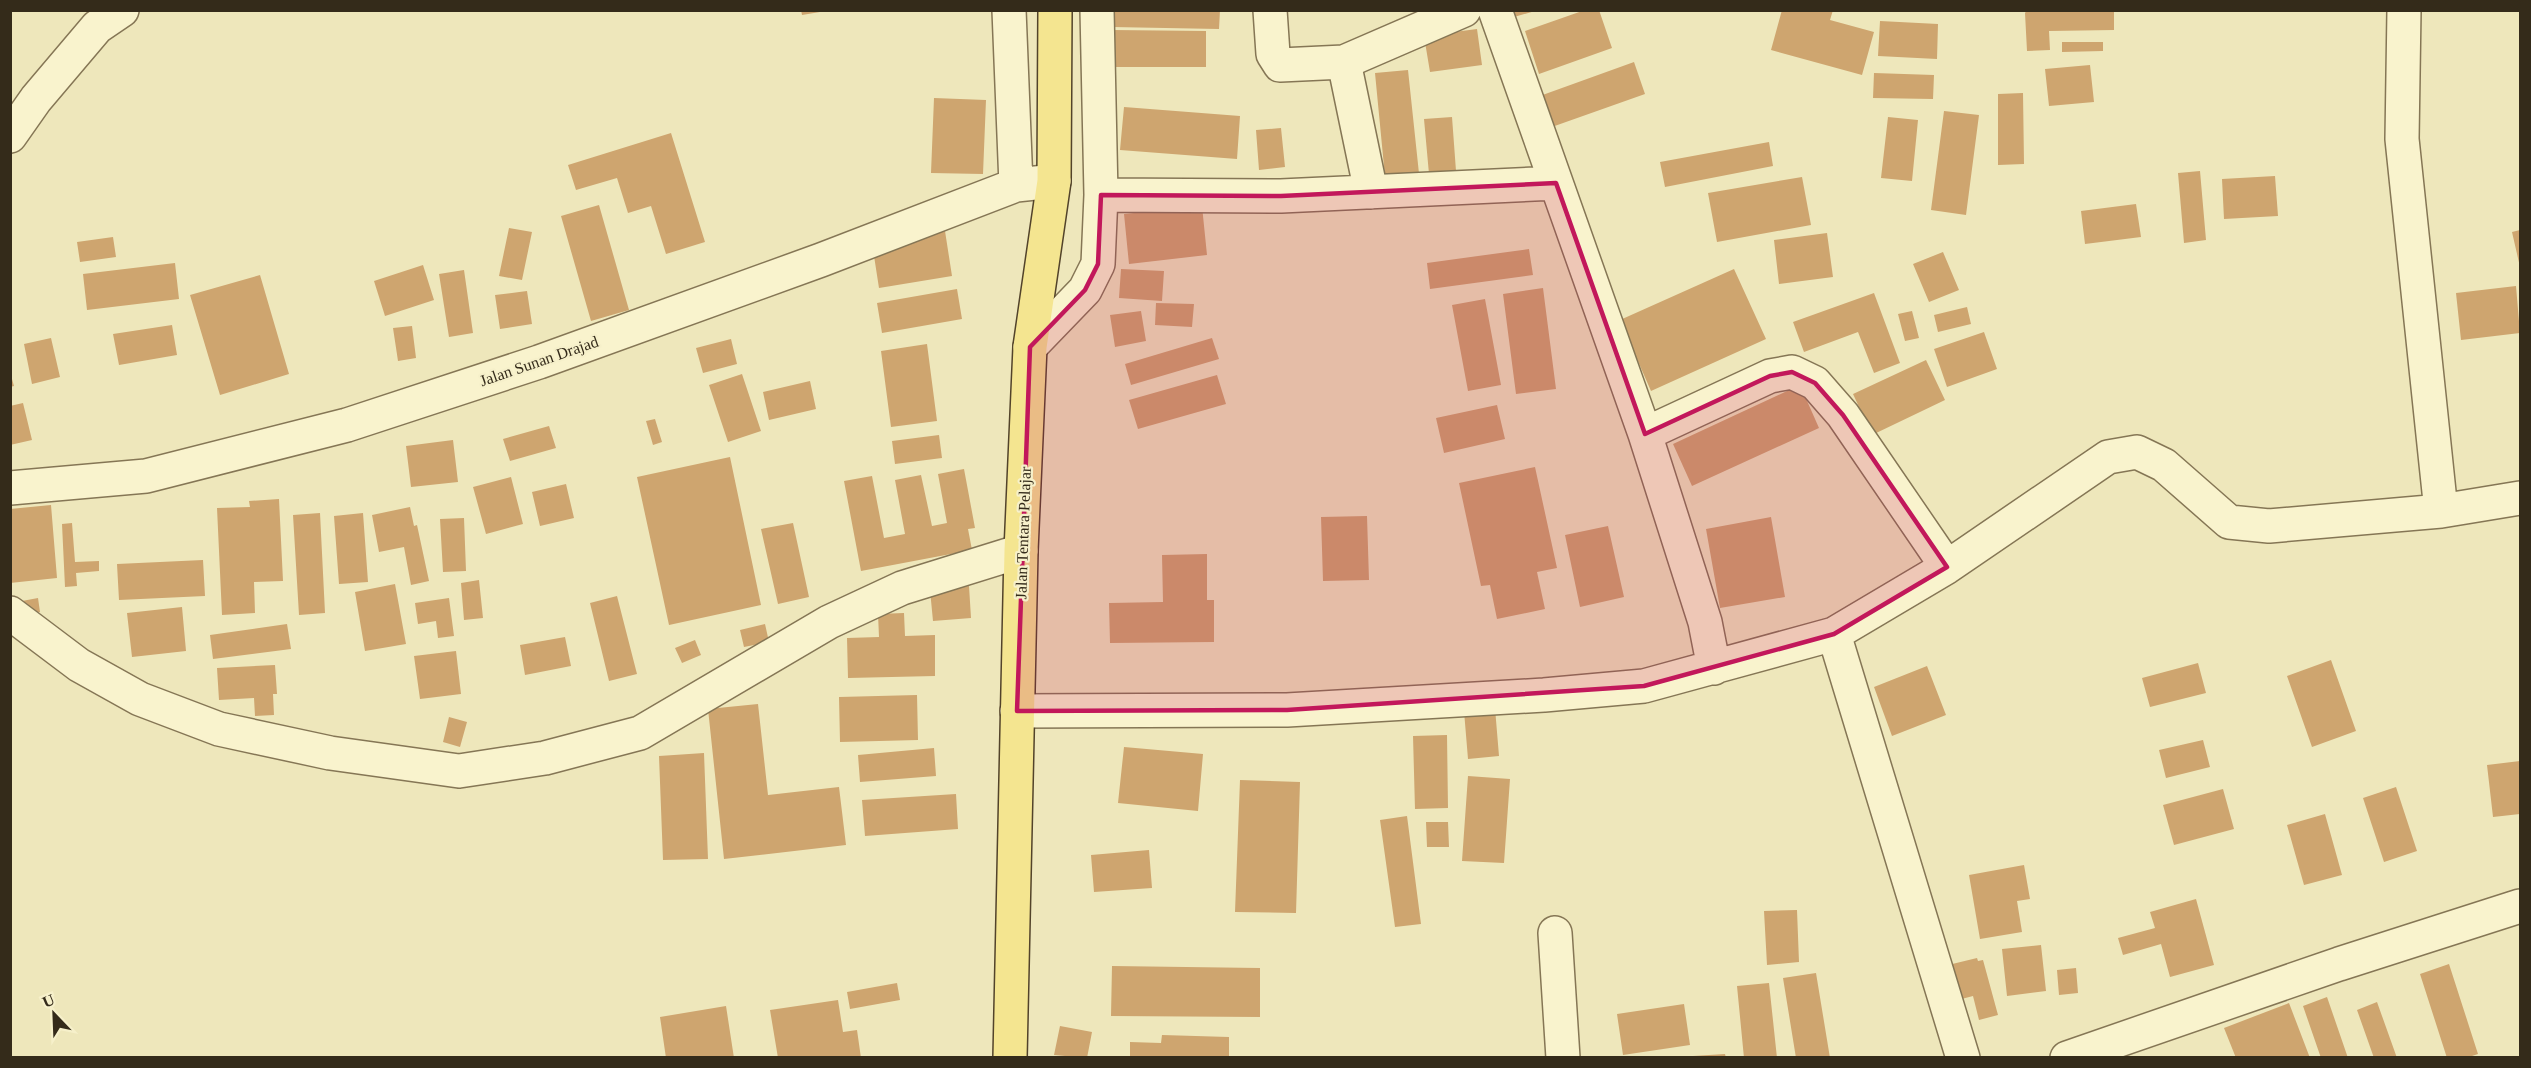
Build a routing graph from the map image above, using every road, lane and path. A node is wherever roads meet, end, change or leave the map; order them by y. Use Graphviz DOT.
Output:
graph roads {
  1 [pos="122,10"];
  2 [pos="1009,10"];
  3 [pos="1055,10"];
  4 [pos="1098,10"];
  5 [pos="1270,10"];
  6 [pos="1464,10"];
  7 [pos="1495,10"];
  8 [pos="2404,10"];
  9 [pos="1344,62"];
  10 [pos="10,136"];
  11 [pos="1054,181"];
  12 [pos="1556,183"];
  13 [pos="1016,185"];
  14 [pos="1371,192"];
  15 [pos="1101,195"];
  16 [pos="1030,347"];
  17 [pos="1645,434"];
  18 [pos="10,488"];
  19 [pos="2520,498"];
  20 [pos="2441,511"];
  21 [pos="1021,551"];
  22 [pos="1947,567"];
  23 [pos="10,613"];
  24 [pos="1834,634"];
  25 [pos="1714,668"];
  26 [pos="1017,711"];
  27 [pos="2520,906"];
  28 [pos="1555,933"];
  29 [pos="1010,1058"];
  30 [pos="1563,1058"];
  31 [pos="1964,1058"];
  32 [pos="2067,1058"];
  1 -- 10 [label="street"];
  2 -- 13 [label="street"];
  3 -- 11 [label="main road, Jalan Tentara Pelajar"];
  4 -- 15 [label="street"];
  5 -- 9 [label="street"];
  6 -- 9 [label="street"];
  7 -- 12 [label="street"];
  8 -- 20 [label="street"];
  9 -- 14 [label="street"];
  11 -- 13 [label="street, Jalan Sunan Drajad"];
  11 -- 16 [label="main road, Jalan Tentara Pelajar"];
  12 -- 14 [label="street"];
  12 -- 17 [label="street"];
  13 -- 18 [label="street, Jalan Sunan Drajad"];
  14 -- 15 [label="street"];
  15 -- 16 [label="street"];
  16 -- 21 [label="main road, Jalan Tentara Pelajar"];
  17 -- 22 [label="street"];
  17 -- 25 [label="street"];
  19 -- 20 [label="street"];
  20 -- 22 [label="street"];
  21 -- 23 [label="street"];
  21 -- 26 [label="main road, Jalan Tentara Pelajar"];
  22 -- 24 [label="street"];
  24 -- 25 [label="street"];
  24 -- 31 [label="street"];
  25 -- 26 [label="street"];
  26 -- 29 [label="main road, Jalan Tentara Pelajar"];
  27 -- 32 [label="street"];
  28 -- 30 [label="street"];
}
